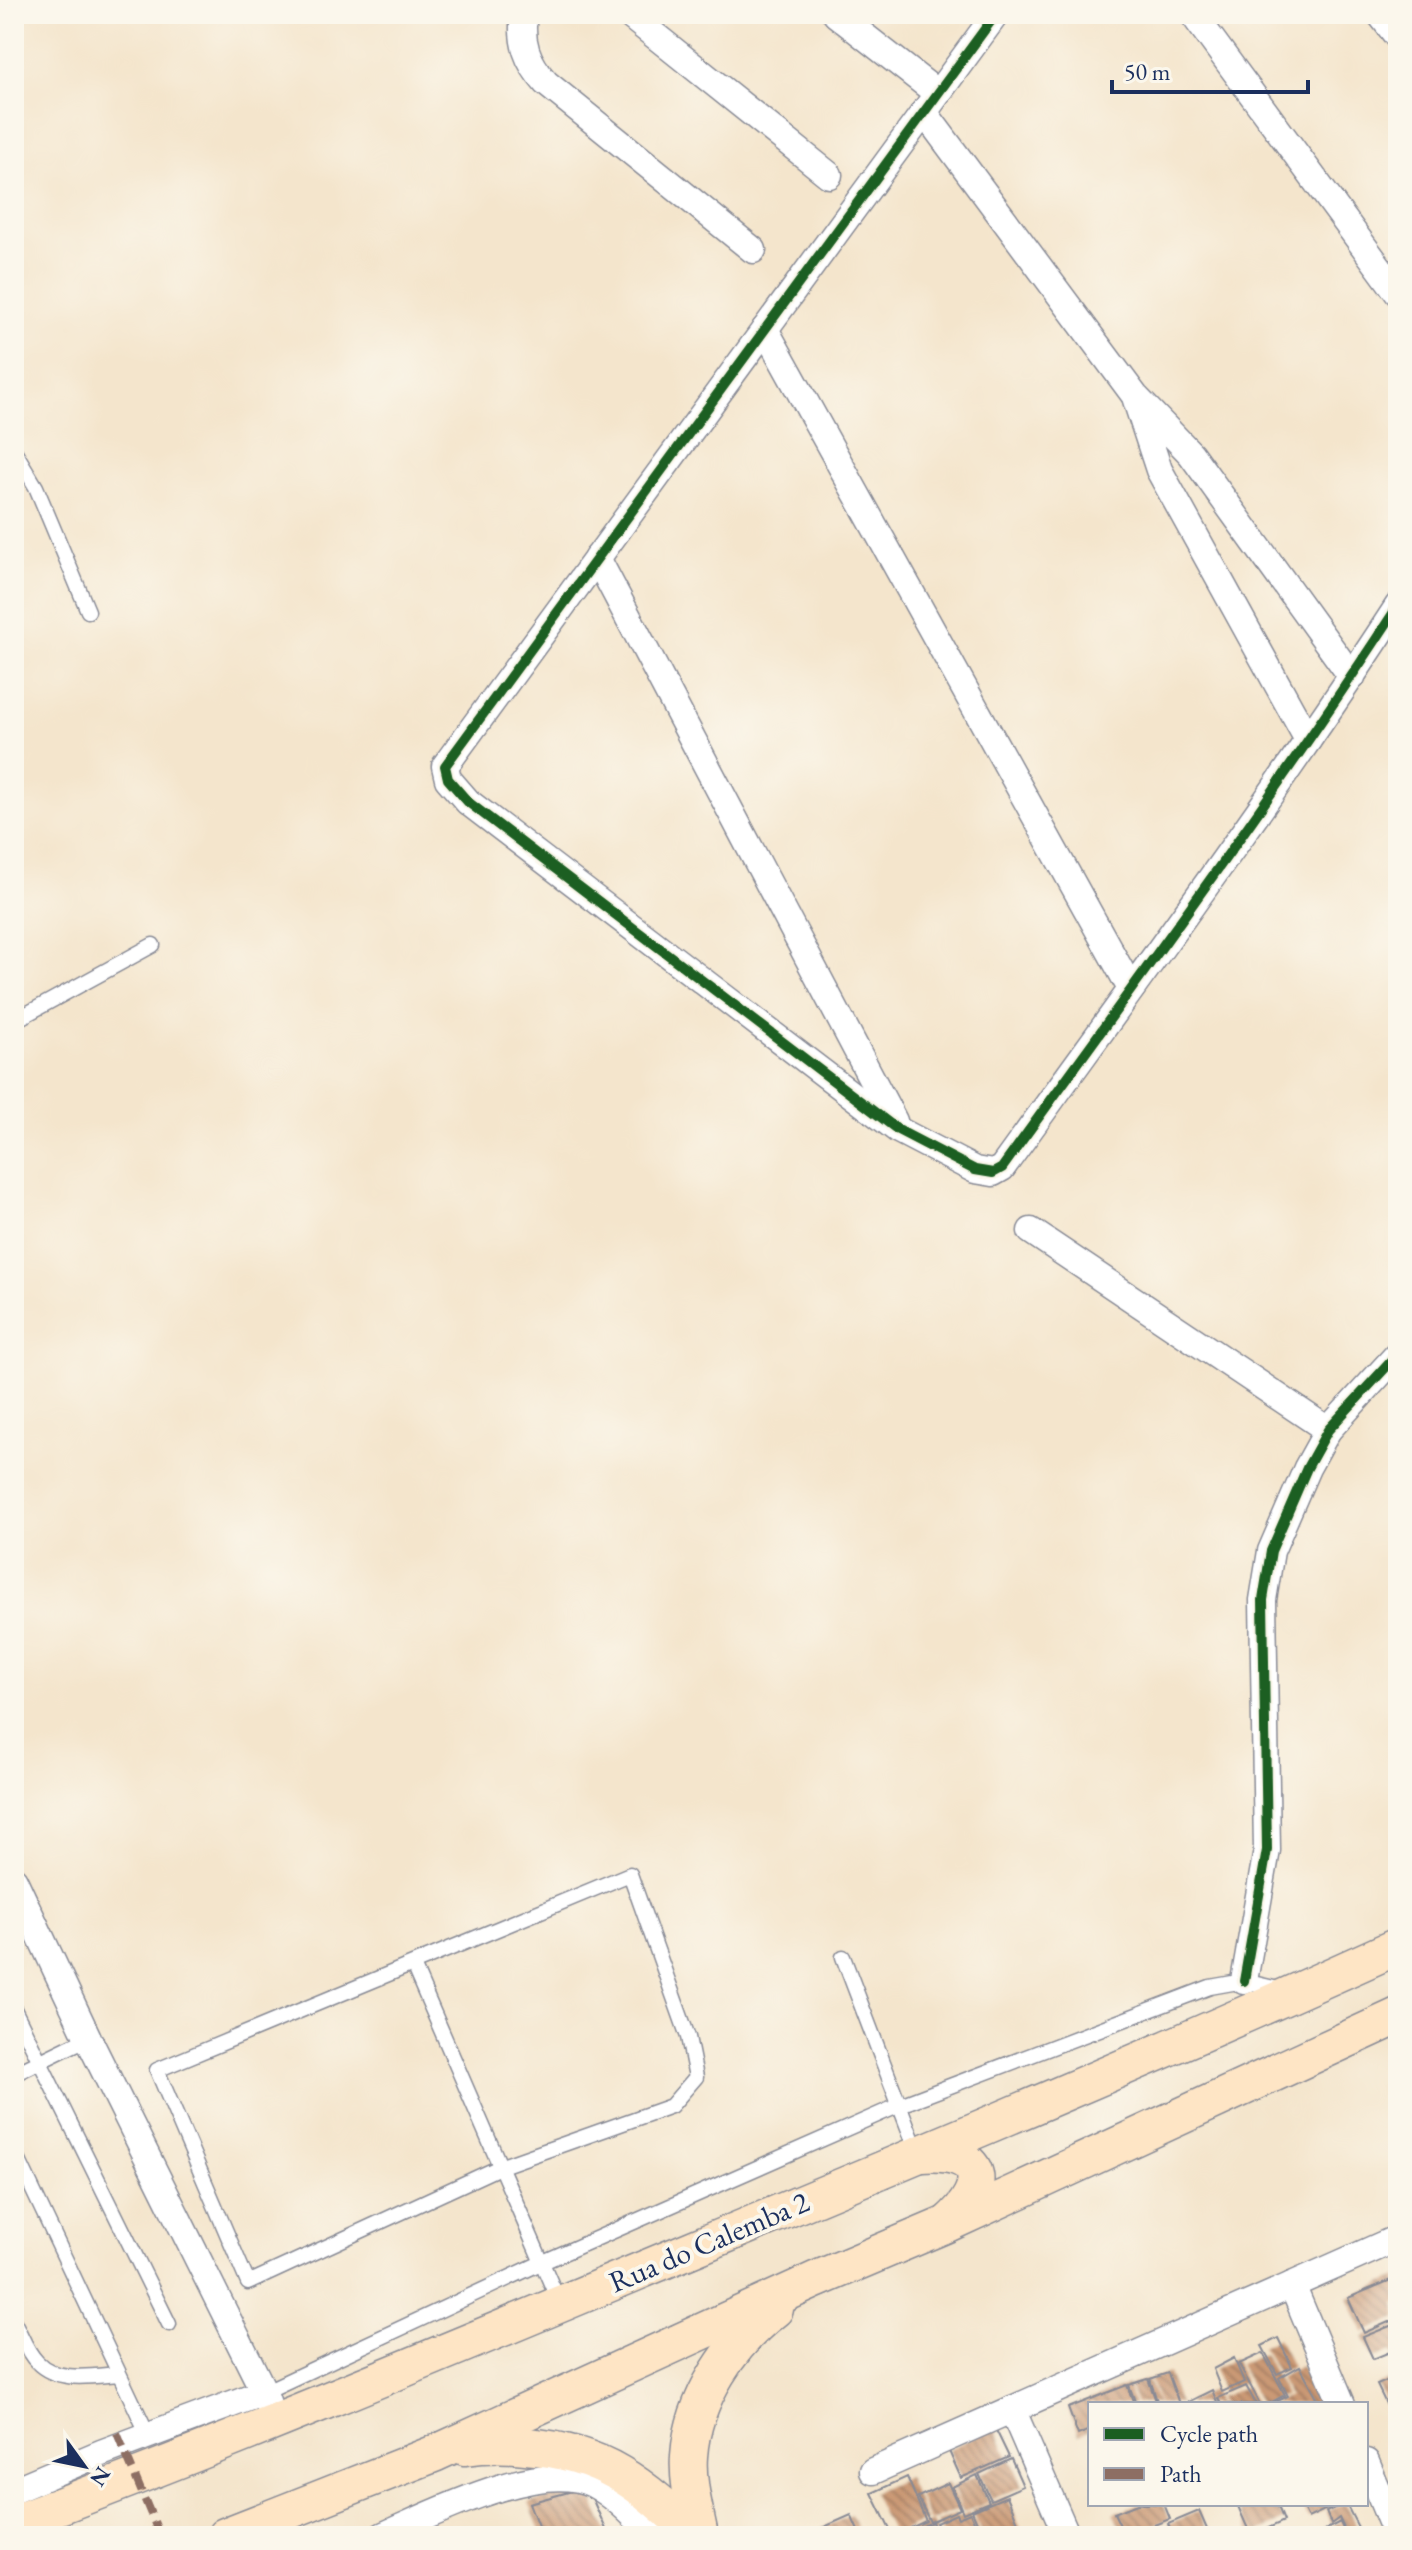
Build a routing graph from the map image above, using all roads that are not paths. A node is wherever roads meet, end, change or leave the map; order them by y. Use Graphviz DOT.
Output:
graph roads {
  1 [pos="524,14"];
  2 [pos="628,14"];
  3 [pos="836,14"];
  4 [pos="996,14"];
  5 [pos="1193,14"];
  6 [pos="1380,14"];
  7 [pos="1398,37"];
  8 [pos="931,102"];
  9 [pos="829,175"];
  10 [pos="753,250"];
  11 [pos="1398,293"];
  12 [pos="765,329"];
  13 [pos="1135,396"];
  14 [pos="14,450"];
  15 [pos="597,558"];
  16 [pos="1398,606"];
  17 [pos="88,611"];
  18 [pos="1352,677"];
  19 [pos="1308,740"];
  20 [pos="153,945"];
  21 [pos="1131,989"];
  22 [pos="14,1021"];
  23 [pos="898,1130"];
  24 [pos="1031,1231"];
  25 [pos="1398,1354"];
  26 [pos="1328,1430"];
  27 [pos="14,1880"];
  28 [pos="1398,1946"];
  29 [pos="843,1957"];
  30 [pos="413,1965"];
  31 [pos="1244,1981"];
  32 [pos="1294,1993"];
  33 [pos="14,2009"];
  34 [pos="1398,2016"];
  35 [pos="88,2038"];
  36 [pos="40,2062"];
  37 [pos="14,2074"];
  38 [pos="900,2105"];
  39 [pos="14,2150"];
  40 [pos="918,2155"];
  41 [pos="502,2166"];
  42 [pos="947,2224"];
  43 [pos="1398,2238"];
  44 [pos="543,2262"];
  45 [pos="815,2280"];
  46 [pos="1292,2285"];
  47 [pos="560,2304"];
  48 [pos="14,2322"];
  49 [pos="169,2324"];
  50 [pos="118,2374"];
  51 [pos="1341,2402"];
  52 [pos="269,2407"];
  53 [pos="1012,2409"];
  54 [pos="148,2435"];
  55 [pos="436,2453"];
  56 [pos="164,2467"];
  57 [pos="1368,2467"];
  58 [pos="873,2471"];
  59 [pos="14,2490"];
  60 [pos="14,2523"];
  61 [pos="225,2536"];
  62 [pos="382,2536"];
  63 [pos="654,2536"];
  64 [pos="698,2536"];
  65 [pos="1067,2536"];
  66 [pos="1397,2536"];
  1 -- 10 [label="street"];
  2 -- 9 [label="street"];
  3 -- 8 [label="street"];
  4 -- 8 [label="street"];
  5 -- 11 [label="street"];
  6 -- 7 [label="street"];
  8 -- 12 [label="street"];
  8 -- 13 [label="street"];
  12 -- 15 [label="street"];
  12 -- 21 [label="street"];
  13 -- 18 [label="street"];
  13 -- 19 [label="street"];
  14 -- 17 [label="lane"];
  15 -- 23 [label="street"];
  15 -- 23 [label="street"];
  16 -- 18 [label="street"];
  18 -- 19 [label="street"];
  19 -- 21 [label="street"];
  20 -- 22 [label="lane"];
  21 -- 23 [label="street"];
  24 -- 26 [label="street"];
  25 -- 26 [label="street"];
  26 -- 31 [label="street"];
  27 -- 35 [label="street"];
  28 -- 32 [label="main road, Rua do Calemba 2"];
  29 -- 38 [label="lane"];
  30 -- 41 [label="lane"];
  30 -- 41 [label="lane"];
  30 -- 41 [label="lane"];
  31 -- 32 [label="lane"];
  31 -- 38 [label="lane"];
  32 -- 40 [label="main road, Rua do Calemba 2"];
  33 -- 36 [label="lane"];
  34 -- 42 [label="main road"];
  35 -- 36 [label="lane"];
  35 -- 52 [label="street"];
  36 -- 37 [label="lane"];
  36 -- 49 [label="lane"];
  38 -- 40 [label="lane"];
  38 -- 44 [label="lane"];
  39 -- 50 [label="lane"];
  40 -- 42 [label="main road"];
  40 -- 47 [label="main road, Rua do Calemba 2"];
  41 -- 44 [label="lane"];
  42 -- 45 [label="main road"];
  43 -- 46 [label="street"];
  44 -- 47 [label="lane"];
  44 -- 52 [label="lane"];
  45 -- 55 [label="main road"];
  45 -- 64 [label="main road"];
  46 -- 51 [label="street"];
  46 -- 53 [label="street"];
  47 -- 52 [label="main road, Rua do Calemba 2"];
  48 -- 50 [label="lane"];
  50 -- 54 [label="lane"];
  52 -- 54 [label="street"];
  52 -- 56 [label="main road, Rua do Calemba 2"];
  53 -- 58 [label="street"];
  53 -- 65 [label="street"];
  54 -- 56 [label="lane"];
  54 -- 59 [label="street"];
  55 -- 61 [label="main road"];
  55 -- 64 [label="main road"];
  56 -- 60 [label="main road, Rua do Calemba 2"];
  57 -- 66 [label="street"];
  62 -- 63 [label="street"];
}
